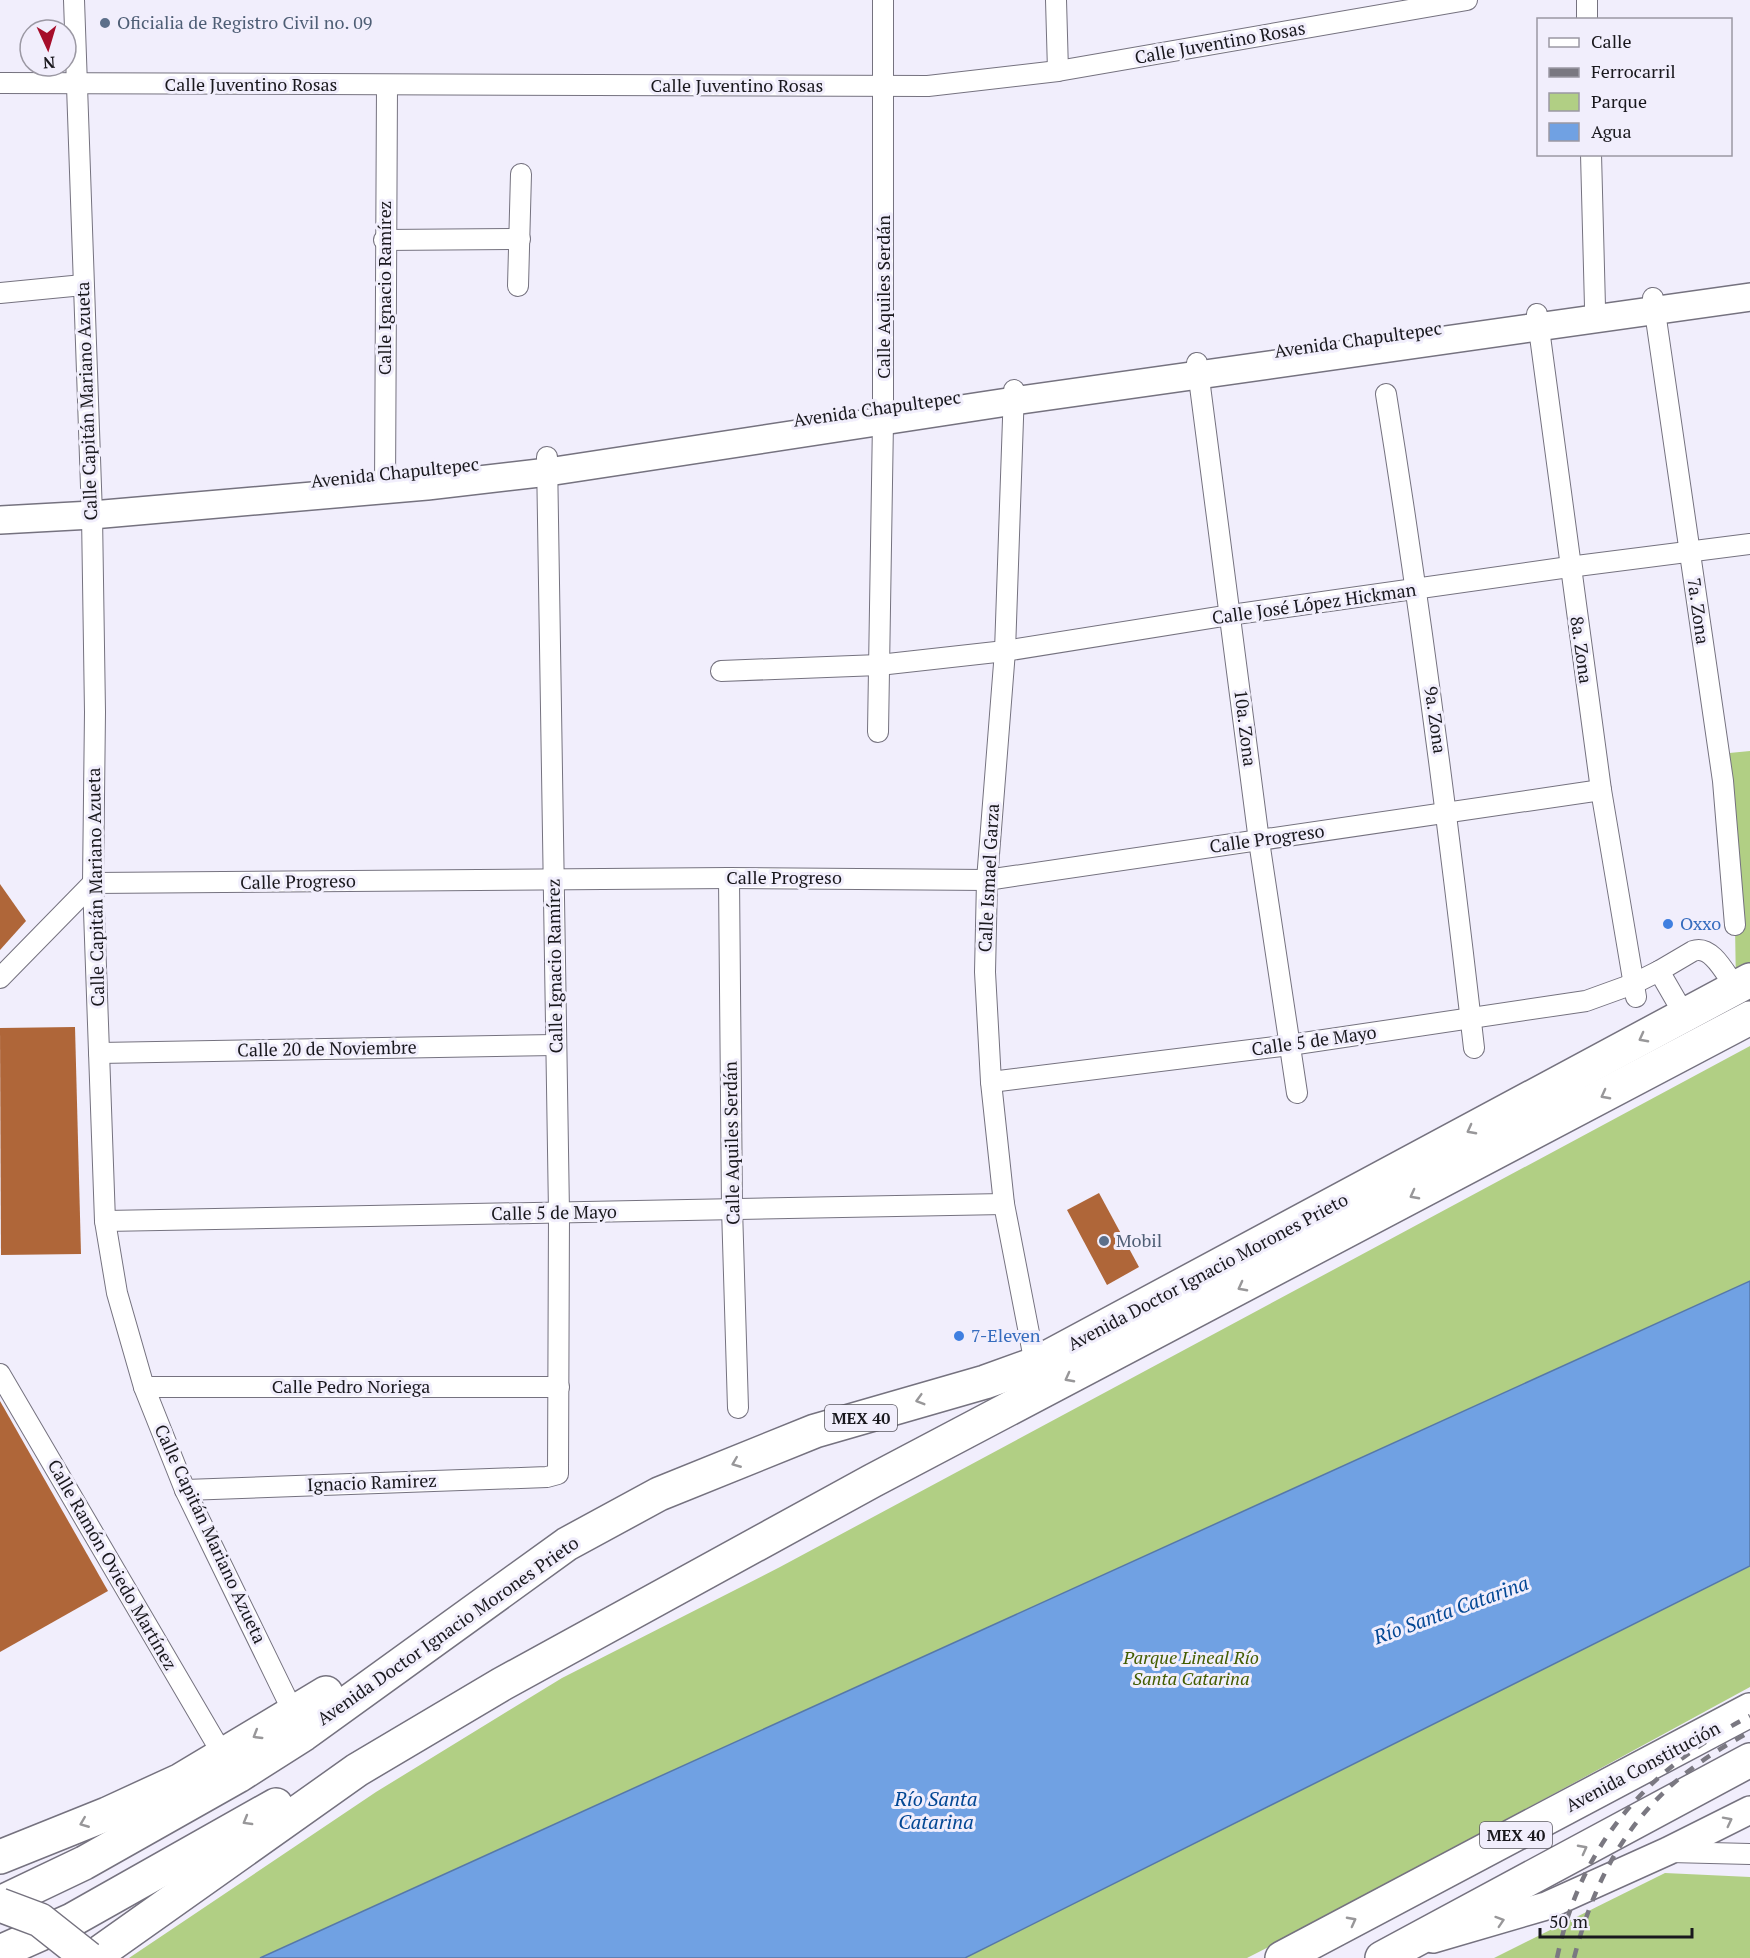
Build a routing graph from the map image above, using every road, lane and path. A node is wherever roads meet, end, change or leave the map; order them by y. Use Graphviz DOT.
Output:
graph roads {
  1 [pos="74,0"];
  2 [pos="883,0"];
  3 [pos="1056,0"];
  4 [pos="1467,0"];
  5 [pos="1587,0"];
  6 [pos="1587,18"];
  7 [pos="1058,71"];
  8 [pos="0,83"];
  9 [pos="76,84"];
  10 [pos="387,86"];
  11 [pos="884,87"];
  12 [pos="1591,156"];
  13 [pos="521,174"];
  14 [pos="520,239"];
  15 [pos="384,240"];
  16 [pos="1750,284"];
  17 [pos="83,285"];
  18 [pos="518,286"];
  19 [pos="0,293"];
  20 [pos="1750,297"];
  21 [pos="1653,305"];
  22 [pos="1595,307"];
  23 [pos="1538,321"];
  24 [pos="1197,370"];
  25 [pos="1386,394"];
  26 [pos="1014,395"];
  27 [pos="884,414"];
  28 [pos="548,465"];
  29 [pos="384,483"];
  30 [pos="0,505"];
  31 [pos="91,507"];
  32 [pos="0,520"];
  33 [pos="1750,544"];
  34 [pos="1690,552"];
  35 [pos="1569,567"];
  36 [pos="1418,589"];
  37 [pos="1230,615"];
  38 [pos="1005,651"];
  39 [pos="879,665"];
  40 [pos="721,671"];
  41 [pos="878,732"];
  42 [pos="1601,790"];
  43 [pos="1448,813"];
  44 [pos="1259,841"];
  45 [pos="729,878"];
  46 [pos="554,879"];
  47 [pos="987,880"];
  48 [pos="93,882"];
  49 [pos="1735,925"];
  50 [pos="1659,971"];
  51 [pos="0,978"];
  52 [pos="1743,984"];
  53 [pos="1634,991"];
  54 [pos="1684,1016"];
  55 [pos="1470,1018"];
  56 [pos="1750,1018"];
  57 [pos="555,1045"];
  58 [pos="1290,1045"];
  59 [pos="1473,1048"];
  60 [pos="99,1053"];
  61 [pos="991,1082"];
  62 [pos="1298,1093"];
  63 [pos="1004,1204"];
  64 [pos="732,1208"];
  65 [pos="559,1213"];
  66 [pos="105,1221"];
  67 [pos="1035,1364"];
  68 [pos="0,1374"];
  69 [pos="985,1382"];
  70 [pos="144,1387"];
  71 [pos="559,1387"];
  72 [pos="738,1408"];
  73 [pos="558,1474"];
  74 [pos="872,1481"];
  75 [pos="185,1490"];
  76 [pos="1750,1710"];
  77 [pos="299,1724"];
  78 [pos="223,1755"];
  79 [pos="1750,1760"];
  80 [pos="357,1770"];
  81 [pos="1750,1810"];
  82 [pos="1668,1851"];
  83 [pos="1750,1854"];
  84 [pos="0,1857"];
  85 [pos="1547,1869"];
  86 [pos="0,1904"];
  87 [pos="0,1952"];
  88 [pos="1392,1952"];
  89 [pos="90,1958"];
  90 [pos="1282,1958"];
  91 [pos="1320,1958"];
  1 -- 9 [label="street, Calle Capitán Mariano Azueta"];
  2 -- 11 [label="street, Calle Aquiles Serdán"];
  3 -- 7 [label="street"];
  4 -- 7 [label="street, Calle Juventino Rosas"];
  5 -- 6 [label="street"];
  7 -- 11 [label="street, Calle Juventino Rosas"];
  8 -- 9 [label="street, Calle Juventino Rosas"];
  9 -- 10 [label="street, Calle Juventino Rosas"];
  9 -- 17 [label="street, Calle Capitán Mariano Azueta"];
  10 -- 11 [label="street, Calle Juventino Rosas"];
  10 -- 15 [label="street, Calle Ignacio Ramírez"];
  11 -- 27 [label="street, Calle Aquiles Serdán"];
  12 -- 22 [label="street"];
  13 -- 14 [label="street"];
  14 -- 15 [label="street"];
  14 -- 18 [label="street"];
  15 -- 29 [label="street, Calle Ignacio Ramírez"];
  16 -- 21 [label="main road, Avenida Chapultepec"];
  17 -- 19 [label="street"];
  17 -- 31 [label="street, Calle Capitán Mariano Azueta"];
  20 -- 21 [label="main road"];
  21 -- 22 [label="main road, Avenida Chapultepec"];
  21 -- 23 [label="main road"];
  21 -- 34 [label="street, 7a. Zona"];
  22 -- 23 [label="main road, Avenida Chapultepec"];
  23 -- 24 [label="main road, Avenida Chapultepec"];
  23 -- 35 [label="street, 8a. Zona"];
  24 -- 26 [label="main road, Avenida Chapultepec"];
  24 -- 37 [label="street, 10a. Zona"];
  25 -- 36 [label="street, 9a. Zona"];
  26 -- 27 [label="main road, Avenida Chapultepec"];
  26 -- 38 [label="street, Calle Ismael Garza"];
  27 -- 28 [label="main road, Avenida Chapultepec"];
  27 -- 39 [label="street, Calle Aquiles Serdán"];
  28 -- 29 [label="main road, Avenida Chapultepec"];
  28 -- 46 [label="street, Calle Ignacio Ramírez"];
  29 -- 31 [label="main road, Avenida Chapultepec"];
  30 -- 31 [label="main road, Avenida Chapultepec"];
  31 -- 32 [label="main road"];
  31 -- 48 [label="street, Calle Capitán Mariano Azueta"];
  33 -- 34 [label="street, Calle José López Hickman"];
  34 -- 35 [label="street, Calle José López Hickman"];
  34 -- 49 [label="street, 7a. Zona"];
  35 -- 36 [label="street, Calle José López Hickman"];
  35 -- 42 [label="street, 8a. Zona"];
  36 -- 37 [label="street, Calle José López Hickman"];
  36 -- 43 [label="street, 9a. Zona"];
  37 -- 38 [label="street, Calle José López Hickman"];
  37 -- 44 [label="street, 10a. Zona"];
  38 -- 39 [label="street, Calle José López Hickman"];
  38 -- 47 [label="street, Calle Ismael Garza"];
  39 -- 40 [label="street, Calle José López Hickman"];
  39 -- 41 [label="street, Calle Aquiles Serdán"];
  42 -- 43 [label="street, Calle Progreso"];
  42 -- 53 [label="street, 8a. Zona"];
  43 -- 44 [label="street, Calle Progreso"];
  43 -- 55 [label="street, 9a. Zona"];
  44 -- 47 [label="street, Calle Progreso"];
  44 -- 58 [label="street, 10a. Zona"];
  45 -- 46 [label="street, Calle Progreso"];
  45 -- 47 [label="street, Calle Progreso"];
  45 -- 64 [label="street, Calle Aquiles Serdán"];
  46 -- 48 [label="street, Calle Progreso"];
  46 -- 57 [label="street, Calle Ignacio Ramírez"];
  47 -- 61 [label="street, Calle Ismael Garza"];
  48 -- 51 [label="street"];
  48 -- 60 [label="street, Calle Capitán Mariano Azueta"];
  50 -- 52 [label="street, Calle 5 de Mayo"];
  50 -- 53 [label="street, Calle 5 de Mayo"];
  50 -- 54 [label="street"];
  52 -- 54 [label="highway, Avenida Doctor Ignacio Morones Prieto / MEX 40"];
  53 -- 55 [label="street, Calle 5 de Mayo"];
  54 -- 67 [label="highway, Avenida Doctor Ignacio Morones Prieto / MEX 40, one-way"];
  55 -- 58 [label="street, Calle 5 de Mayo"];
  55 -- 59 [label="street, 9a. Zona"];
  56 -- 74 [label="highway, Avenida Doctor Ignacio Morones Prieto, one-way"];
  57 -- 60 [label="street, Calle 20 de Noviembre"];
  57 -- 65 [label="street, Calle Ignacio Ramírez"];
  58 -- 61 [label="street, Calle 5 de Mayo"];
  58 -- 62 [label="street, 10a. Zona"];
  60 -- 66 [label="street, Calle Capitán Mariano Azueta"];
  61 -- 63 [label="street, Calle Ismael Garza"];
  63 -- 64 [label="street, Calle 5 de Mayo"];
  63 -- 67 [label="street, Calle Ismael Garza"];
  64 -- 65 [label="street, Calle 5 de Mayo"];
  64 -- 72 [label="street, Calle Aquiles Serdán"];
  65 -- 66 [label="street, Calle 5 de Mayo"];
  65 -- 71 [label="street, Calle Ignacio Ramírez"];
  66 -- 70 [label="street, Calle Capitán Mariano Azueta"];
  67 -- 69 [label="highway, Avenida Doctor Ignacio Morones Prieto / MEX 40"];
  68 -- 78 [label="street, Calle Ramón Oviedo Martínez"];
  69 -- 74 [label="highway"];
  69 -- 77 [label="highway, Avenida Doctor Ignacio Morones Prieto / MEX 40, one-way"];
  70 -- 71 [label="street, Calle Pedro Noriega"];
  70 -- 75 [label="street, Calle Capitán Mariano Azueta"];
  71 -- 73 [label="street, Calle Ignacio Ramírez"];
  73 -- 75 [label="street, Ignacio Ramirez"];
  74 -- 80 [label="highway, Avenida Doctor Ignacio Morones Prieto"];
  75 -- 77 [label="street, Calle Capitán Mariano Azueta"];
  90 -- 76 [label="highway, Avenida Constitución / MEX 40, one-way"];
  77 -- 78 [label="highway, one-way"];
  77 -- 86 [label="highway, Avenida Doctor Ignacio Morones Prieto"];
  78 -- 84 [label="highway, one-way"];
  85 -- 79 [label="highway, MEX 40, one-way"];
  80 -- 87 [label="highway, one-way"];
  80 -- 89 [label="highway, Avenida Doctor Ignacio Morones Prieto"];
  82 -- 81 [label="main road, one-way"];
  82 -- 83 [label="street"];
  88 -- 82 [label="main road, one-way"];
  85 -- 88 [label="highway, MEX 40"];
  85 -- 91 [label="highway"];
  86 -- 89 [label="highway, bridge"];
}
